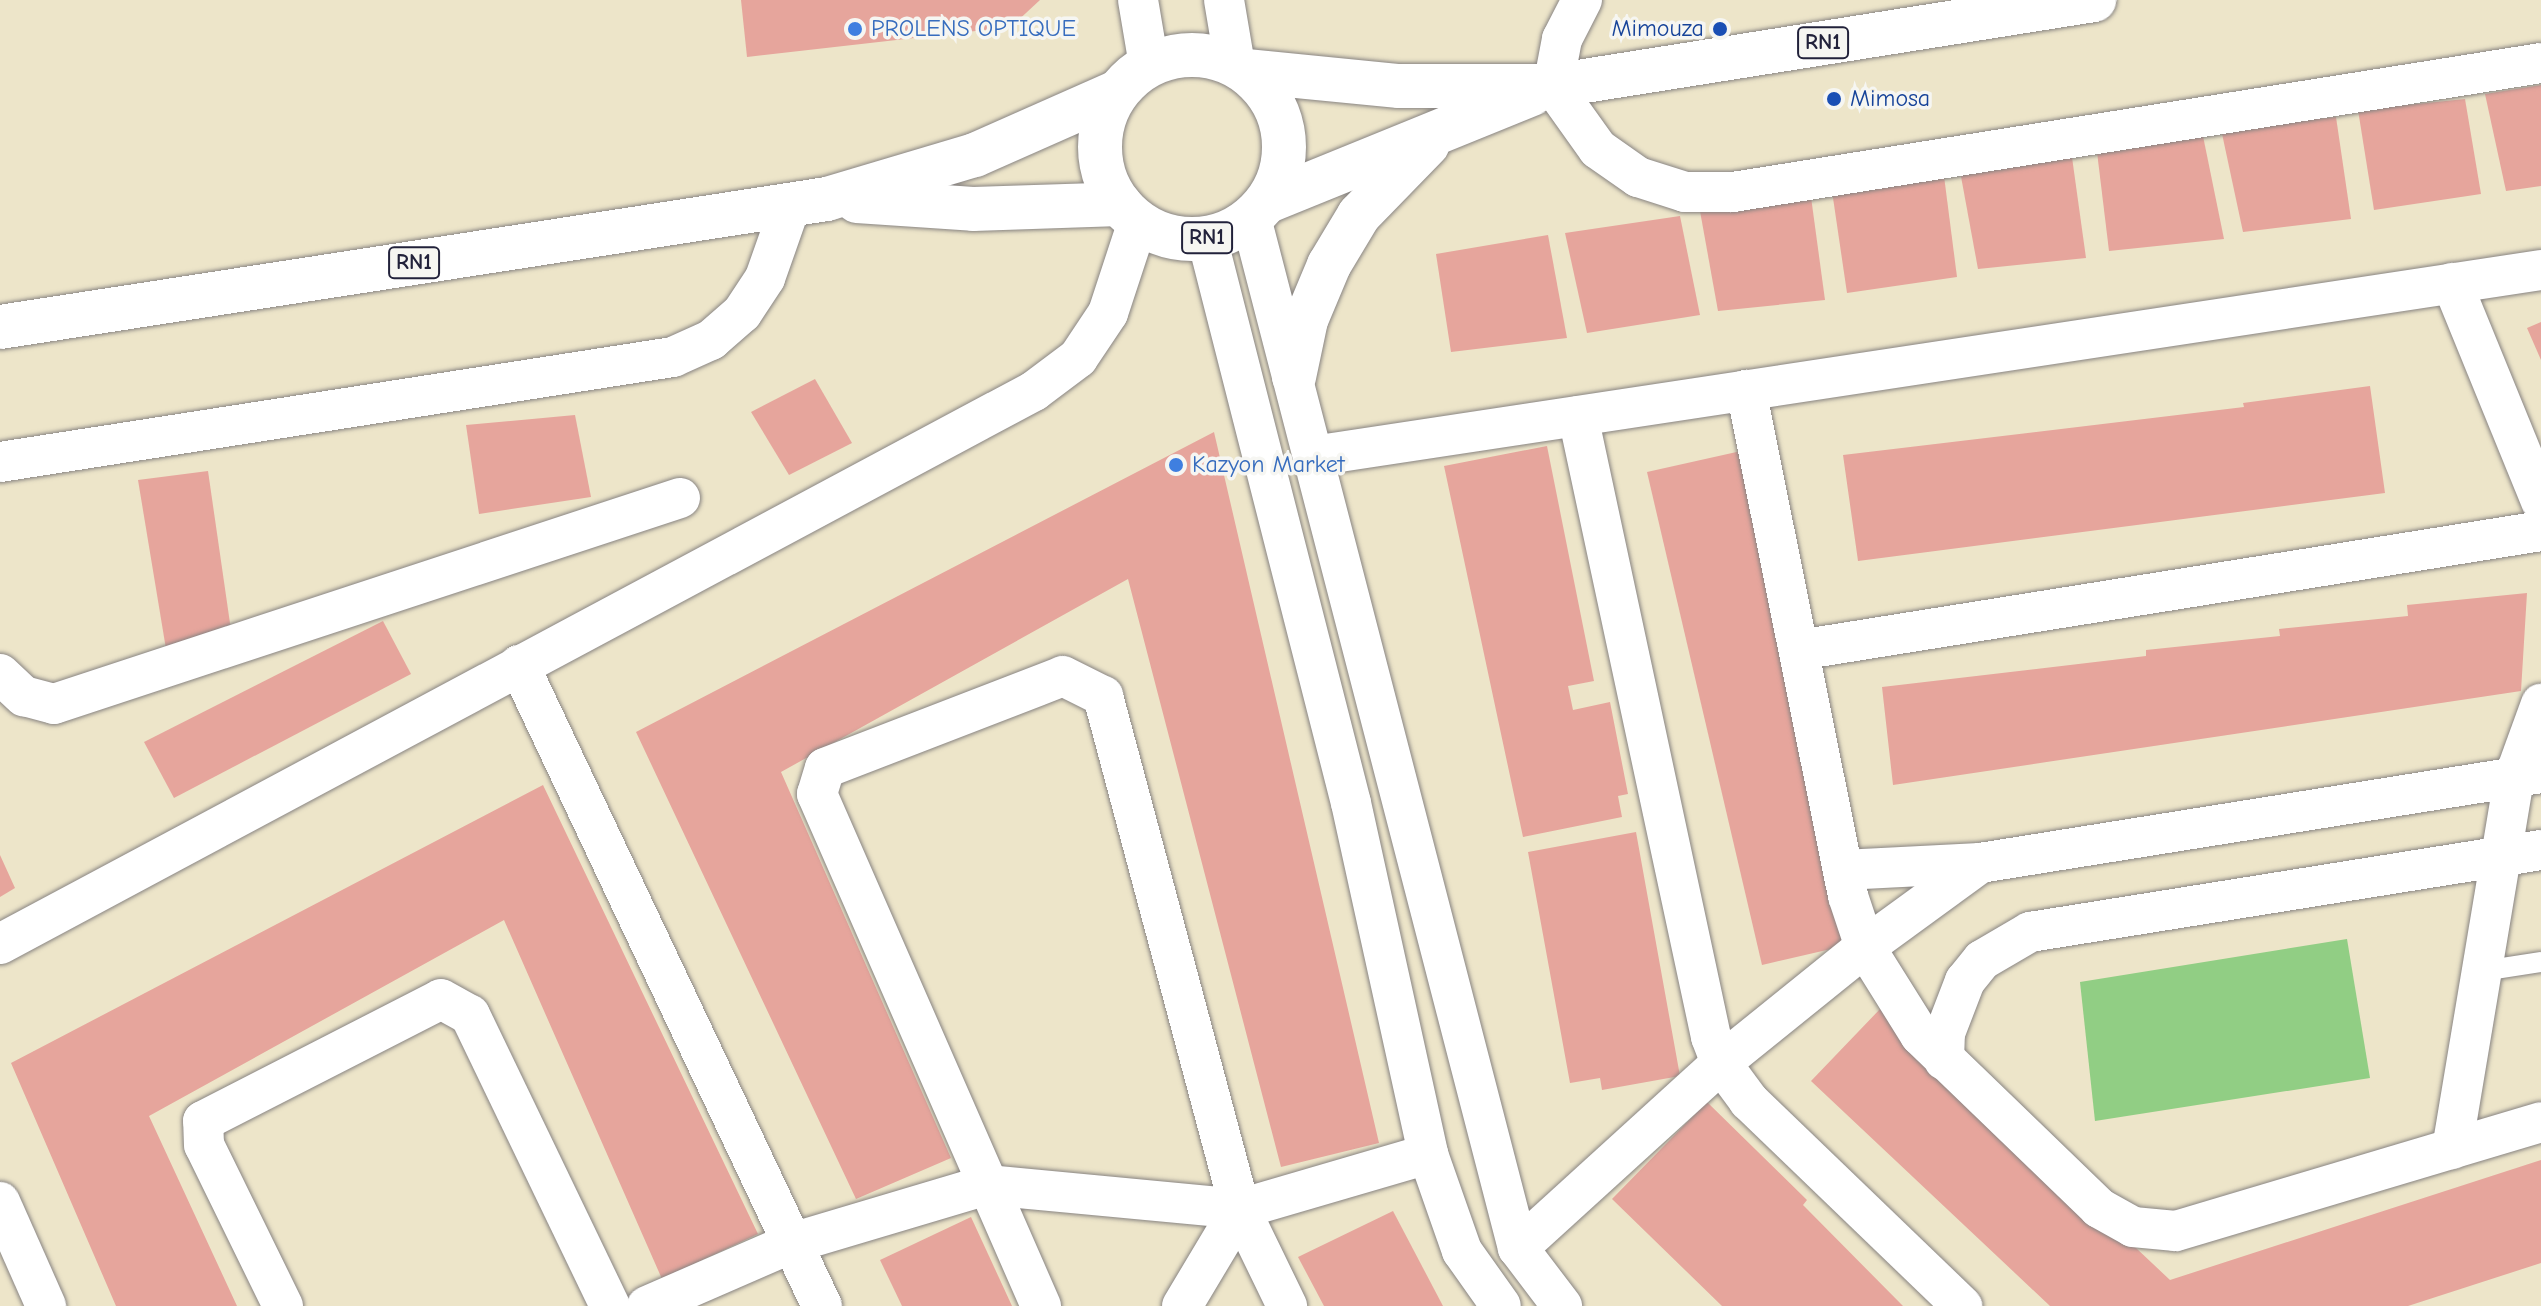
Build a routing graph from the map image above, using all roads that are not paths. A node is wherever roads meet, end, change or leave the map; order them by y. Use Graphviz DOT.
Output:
graph roads {
  1 [pos="1138,0"];
  2 [pos="1224,0"];
  3 [pos="1582,0"];
  4 [pos="2094,0"];
  5 [pos="2541,63"];
  6 [pos="1241,68"];
  7 [pos="1133,79"];
  8 [pos="1553,86"];
  9 [pos="1442,133"];
  10 [pos="809,201"];
  11 [pos="1260,210"];
  12 [pos="1129,213"];
  13 [pos="1207,238"];
  14 [pos="2541,270"];
  15 [pos="2452,283"];
  16 [pos="0,327"];
  17 [pos="1294,377"];
  18 [pos="1746,390"];
  19 [pos="1578,416"];
  20 [pos="1313,456"];
  21 [pos="0,462"];
  22 [pos="680,498"];
  23 [pos="2541,501"];
  24 [pos="2541,531"];
  25 [pos="1799,650"];
  26 [pos="519,665"];
  27 [pos="0,674"];
  28 [pos="2541,704"];
  29 [pos="2528,775"];
  30 [pos="2541,850"];
  31 [pos="2501,856"];
  32 [pos="1980,863"];
  33 [pos="1843,870"];
  34 [pos="0,944"];
  35 [pos="1865,947"];
  36 [pos="2541,962"];
  37 [pos="2482,971"];
  38 [pos="1944,1060"];
  39 [pos="1721,1063"];
  40 [pos="2541,1122"];
  41 [pos="2452,1149"];
  42 [pos="1428,1154"];
  43 [pos="987,1185"];
  44 [pos="0,1202"];
  45 [pos="1240,1209"];
  46 [pos="792,1243"];
  47 [pos="1518,1248"];
  48 [pos="46,1306"];
  49 [pos="283,1306"];
  50 [pos="610,1306"];
  51 [pos="647,1306"];
  52 [pos="822,1306"];
  53 [pos="1041,1306"];
  54 [pos="1182,1306"];
  55 [pos="1287,1306"];
  56 [pos="1501,1306"];
  57 [pos="1562,1306"];
  58 [pos="1962,1306"];
  1 -- 7 [label="street"];
  2 -- 6 [label="street"];
  3 -- 8 [label="street"];
  4 -- 8 [label="main road, RN1"];
  5 -- 8 [label="street"];
  6 -- 7 [label="main road, RN1"];
  6 -- 8 [label="main road, RN1"];
  6 -- 11 [label="main road"];
  7 -- 10 [label="main road, RN1"];
  7 -- 12 [label="main road"];
  8 -- 9 [label="main road, RN1"];
  9 -- 11 [label="main road, RN1"];
  9 -- 17 [label="main road"];
  10 -- 12 [label="main road, RN1"];
  10 -- 16 [label="main road, RN1"];
  10 -- 21 [label="street"];
  11 -- 13 [label="main road, RN1"];
  11 -- 17 [label="street"];
  12 -- 13 [label="main road, RN1"];
  12 -- 26 [label="street"];
  13 -- 42 [label="street"];
  14 -- 15 [label="street"];
  15 -- 18 [label="street"];
  15 -- 23 [label="street"];
  17 -- 20 [label="street"];
  18 -- 19 [label="street"];
  18 -- 25 [label="street"];
  19 -- 20 [label="street"];
  19 -- 39 [label="street"];
  20 -- 47 [label="street"];
  22 -- 27 [label="street"];
  24 -- 25 [label="street"];
  25 -- 33 [label="street"];
  26 -- 34 [label="street"];
  26 -- 46 [label="street"];
  28 -- 29 [label="street"];
  29 -- 31 [label="street"];
  29 -- 32 [label="street"];
  30 -- 31 [label="street"];
  31 -- 37 [label="street"];
  31 -- 38 [label="street"];
  32 -- 33 [label="street"];
  32 -- 35 [label="street"];
  33 -- 35 [label="street"];
  35 -- 38 [label="street"];
  35 -- 39 [label="street"];
  36 -- 37 [label="lane"];
  37 -- 41 [label="street"];
  38 -- 41 [label="street"];
  39 -- 47 [label="street"];
  39 -- 58 [label="street"];
  40 -- 41 [label="street"];
  42 -- 45 [label="street"];
  42 -- 56 [label="street"];
  43 -- 45 [label="street"];
  43 -- 45 [label="street"];
  43 -- 46 [label="street"];
  43 -- 53 [label="street"];
  44 -- 48 [label="street"];
  45 -- 54 [label="street"];
  45 -- 55 [label="street"];
  46 -- 51 [label="street"];
  46 -- 52 [label="street"];
  47 -- 57 [label="street"];
  49 -- 50 [label="street"];
}
